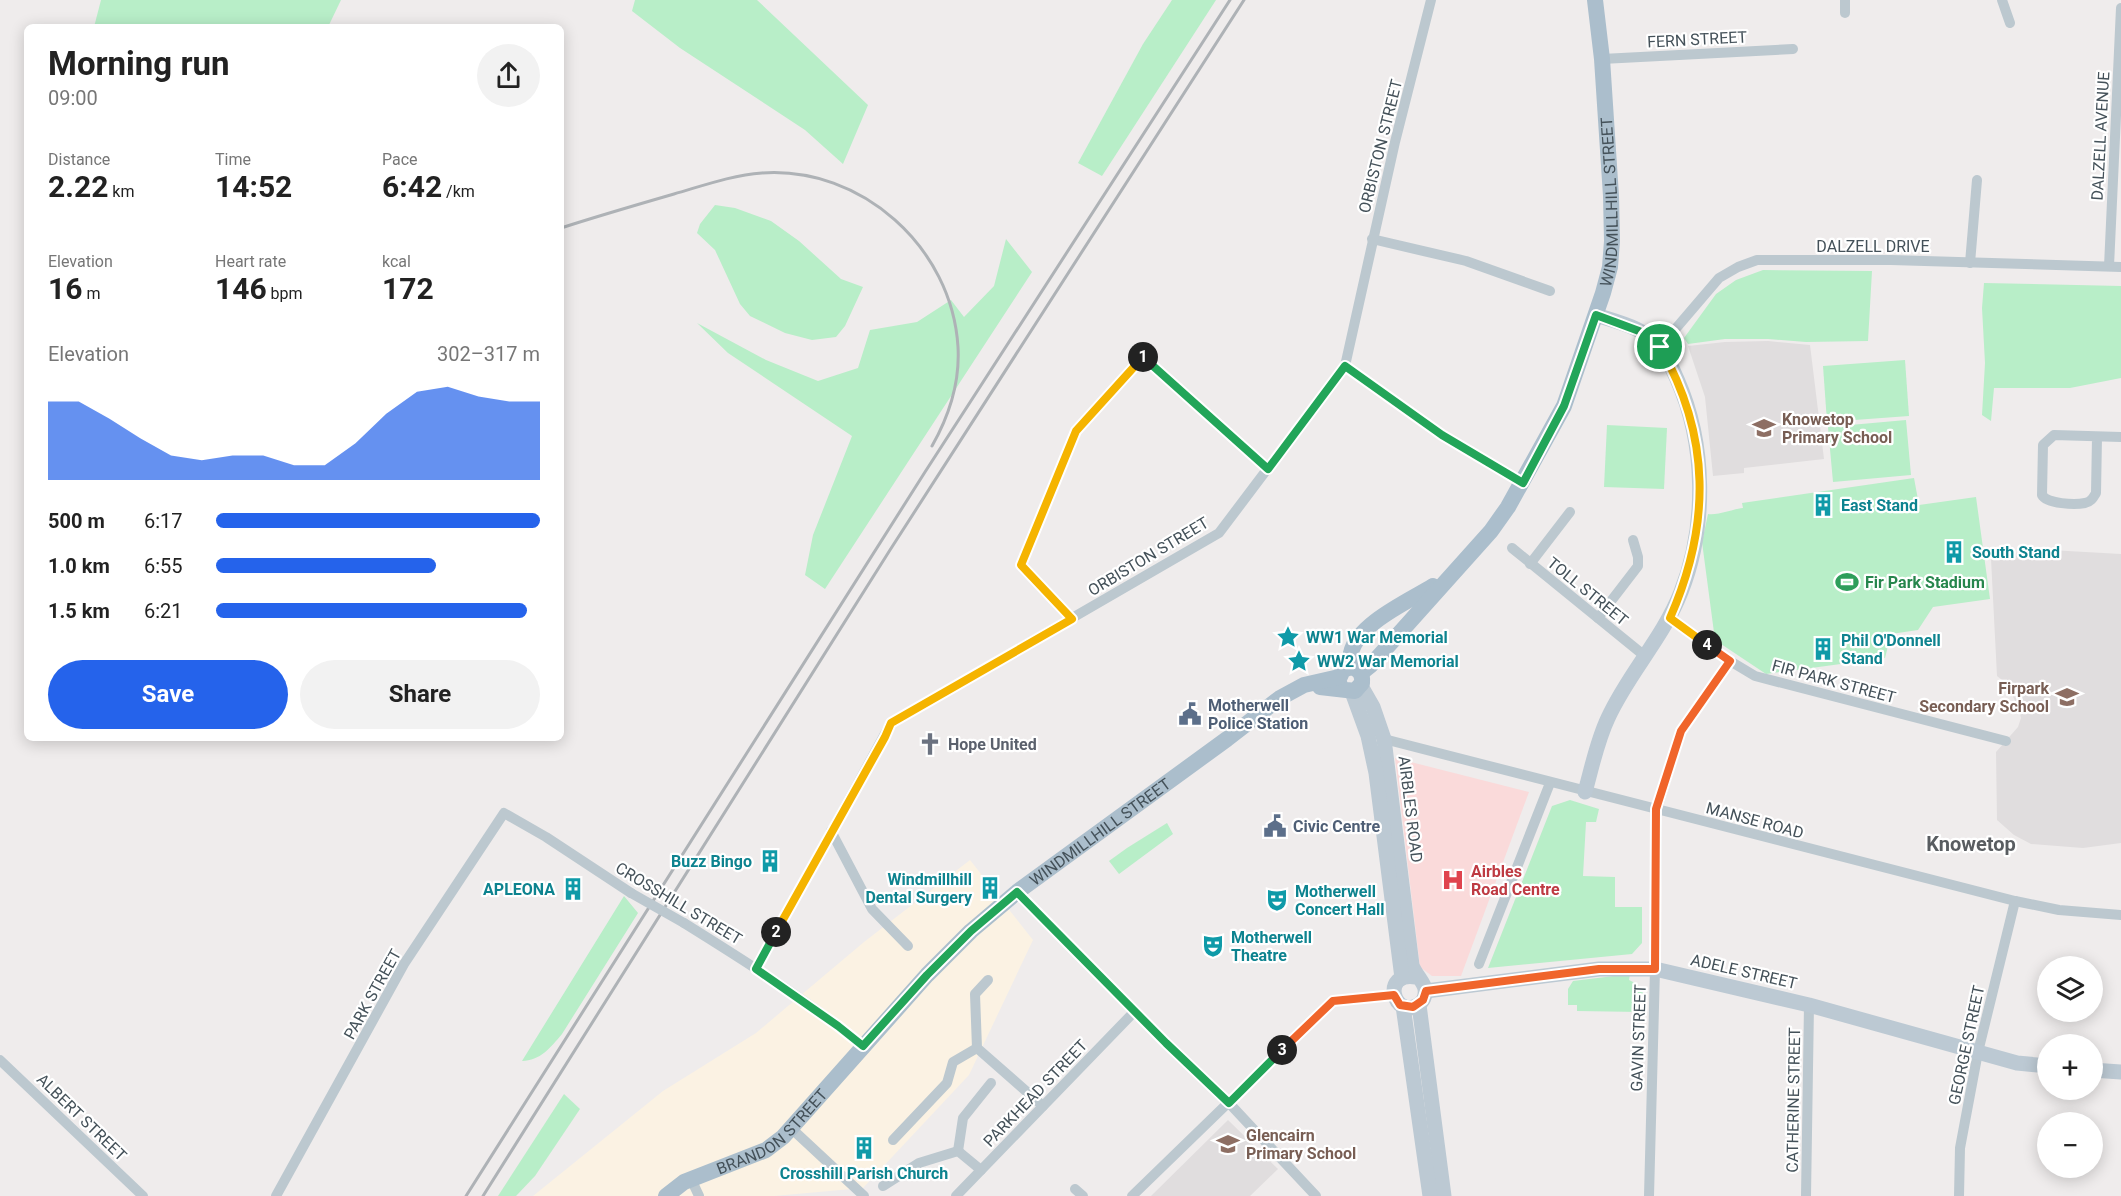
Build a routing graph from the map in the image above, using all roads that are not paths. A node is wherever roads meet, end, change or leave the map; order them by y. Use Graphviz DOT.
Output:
graph roads {
  1 [pos="1431,0"];
  2 [pos="1595,0"];
  3 [pos="1845,0"];
  4 [pos="2002,0"];
  5 [pos="2121,8"];
  6 [pos="1845,13"];
  7 [pos="2010,23"];
  8 [pos="1793,50"];
  9 [pos="1602,59"];
  10 [pos="1977,180"];
  11 [pos="1372,239"];
  12 [pos="1970,263"];
  13 [pos="2109,266"];
  14 [pos="2121,267"];
  15 [pos="1550,291"];
  16 [pos="1596,315"];
  17 [pos="1660,347"];
  18 [pos="1345,366"];
  19 [pos="2097,437"];
  20 [pos="2121,437"];
  21 [pos="1268,469"];
  22 [pos="1523,483"];
  23 [pos="1570,512"];
  24 [pos="1633,540"];
  25 [pos="1512,548"];
  26 [pos="1530,564"];
  27 [pos="1447,578"];
  28 [pos="1598,618"];
  29 [pos="1670,618"];
  30 [pos="1072,619"];
  31 [pos="1646,657"];
  32 [pos="1730,661"];
  33 [pos="1351,681"];
  34 [pos="1384,739"];
  35 [pos="2006,741"];
  36 [pos="1550,783"];
  37 [pos="1585,792"];
  38 [pos="1656,809"];
  39 [pos="504,813"];
  40 [pos="831,831"];
  41 [pos="1017,892"];
  42 [pos="2015,901"];
  43 [pos="2121,915"];
  44 [pos="908,946"];
  45 [pos="1479,964"];
  46 [pos="756,969"];
  47 [pos="1655,969"];
  48 [pos="1409,977"];
  49 [pos="988,980"];
  50 [pos="1422,998"];
  51 [pos="1399,1000"];
  52 [pos="1809,1005"];
  53 [pos="1135,1011"];
  54 [pos="863,1046"];
  55 [pos="977,1048"];
  56 [pos="1978,1052"];
  57 [pos="0,1060"];
  58 [pos="2037,1065"];
  59 [pos="2103,1071"];
  60 [pos="2121,1072"];
  61 [pos="991,1083"];
  62 [pos="1229,1103"];
  63 [pos="1043,1106"];
  64 [pos="792,1129"];
  65 [pos="893,1140"];
  66 [pos="958,1151"];
  67 [pos="981,1170"];
  68 [pos="691,1179"];
  69 [pos="883,1186"];
  70 [pos="142,1196"];
  71 [pos="276,1196"];
  72 [pos="666,1196"];
  73 [pos="699,1196"];
  74 [pos="864,1196"];
  75 [pos="956,1196"];
  76 [pos="1132,1196"];
  77 [pos="1316,1196"];
  78 [pos="1430,1196"];
  79 [pos="1444,1196"];
  80 [pos="1649,1196"];
  81 [pos="1806,1196"];
  82 [pos="1960,1196"];
  1 -- 11 [label="street, ORBISTON STREET"];
  2 -- 9 [label="main road, WINDMILLHILL STREET"];
  3 -- 6 [label="street"];
  4 -- 7 [label="street"];
  5 -- 13 [label="street, DALZELL AVENUE"];
  8 -- 9 [label="street, FERN STREET"];
  9 -- 16 [label="main road, WINDMILLHILL STREET"];
  10 -- 12 [label="street"];
  11 -- 15 [label="street"];
  11 -- 18 [label="street, ORBISTON STREET"];
  12 -- 13 [label="street, DALZELL DRIVE"];
  12 -- 17 [label="street, DALZELL DRIVE"];
  13 -- 14 [label="street, DALZELL DRIVE"];
  16 -- 17 [label="street"];
  16 -- 22 [label="main road, WINDMILLHILL STREET"];
  17 -- 29 [label="street"];
  18 -- 21 [label="street, ORBISTON STREET"];
  18 -- 22 [label="street"];
  19 -- 19 [label="street"];
  19 -- 20 [label="street"];
  21 -- 30 [label="street, ORBISTON STREET"];
  21 -- 30 [label="street"];
  22 -- 27 [label="main road, WINDMILLHILL STREET"];
  23 -- 26 [label="street"];
  24 -- 28 [label="street"];
  25 -- 26 [label="street, TOLL STREET"];
  26 -- 28 [label="street, TOLL STREET"];
  27 -- 33 [label="main road, WINDMILLHILL STREET"];
  27 -- 33 [label="main road, WINDMILLHILL STREET"];
  28 -- 31 [label="street, TOLL STREET"];
  29 -- 31 [label="street"];
  29 -- 32 [label="street, FIR PARK STREET"];
  30 -- 40 [label="street, ORBISTON STREET"];
  31 -- 37 [label="street"];
  32 -- 35 [label="street, FIR PARK STREET"];
  32 -- 38 [label="street, GAVIN STREET"];
  33 -- 34 [label="street, AIRBLES ROAD"];
  33 -- 41 [label="main road, WINDMILLHILL STREET"];
  33 -- 48 [label="street, AIRBLES ROAD"];
  34 -- 36 [label="street, MANSE ROAD"];
  34 -- 48 [label="street, AIRBLES ROAD"];
  36 -- 37 [label="street, MANSE ROAD"];
  36 -- 45 [label="street"];
  37 -- 38 [label="street, MANSE ROAD"];
  38 -- 42 [label="street, MANSE ROAD"];
  38 -- 47 [label="street, GAVIN STREET"];
  39 -- 46 [label="street, CROSSHILL STREET, bridge"];
  39 -- 71 [label="street, PARK STREET"];
  40 -- 44 [label="street"];
  40 -- 46 [label="street, ORBISTON STREET"];
  41 -- 53 [label="street"];
  41 -- 54 [label="main road, WINDMILLHILL STREET"];
  42 -- 43 [label="street, MANSE ROAD"];
  42 -- 56 [label="street, GEORGE STREET"];
  46 -- 54 [label="street, CROSSHILL STREET"];
  47 -- 50 [label="street, ADELE STREET"];
  47 -- 52 [label="street, ADELE STREET"];
  47 -- 80 [label="street, GAVIN STREET"];
  48 -- 50 [label="street, AIRBLES ROAD"];
  48 -- 51 [label="street"];
  49 -- 55 [label="street"];
  50 -- 51 [label="street"];
  50 -- 79 [label="street, AIRBLES ROAD"];
  51 -- 62 [label="street"];
  51 -- 78 [label="street"];
  52 -- 56 [label="street, ADELE STREET"];
  52 -- 81 [label="street, CATHERINE STREET"];
  53 -- 62 [label="street"];
  53 -- 63 [label="street, PARKHEAD STREET"];
  54 -- 64 [label="main road, BRANDON STREET"];
  55 -- 63 [label="street"];
  55 -- 65 [label="street"];
  56 -- 58 [label="street, ADELE STREET"];
  56 -- 82 [label="street, GEORGE STREET"];
  57 -- 70 [label="street, ALBERT STREET"];
  59 -- 60 [label="street"];
  61 -- 66 [label="street"];
  62 -- 76 [label="street"];
  62 -- 77 [label="street"];
  63 -- 67 [label="street, PARKHEAD STREET"];
  64 -- 68 [label="main road, BRANDON STREET"];
  64 -- 74 [label="street"];
  66 -- 67 [label="street"];
  66 -- 69 [label="street"];
  67 -- 75 [label="street, PARKHEAD STREET"];
  68 -- 72 [label="main road, BRANDON STREET"];
  68 -- 73 [label="street"];
}
